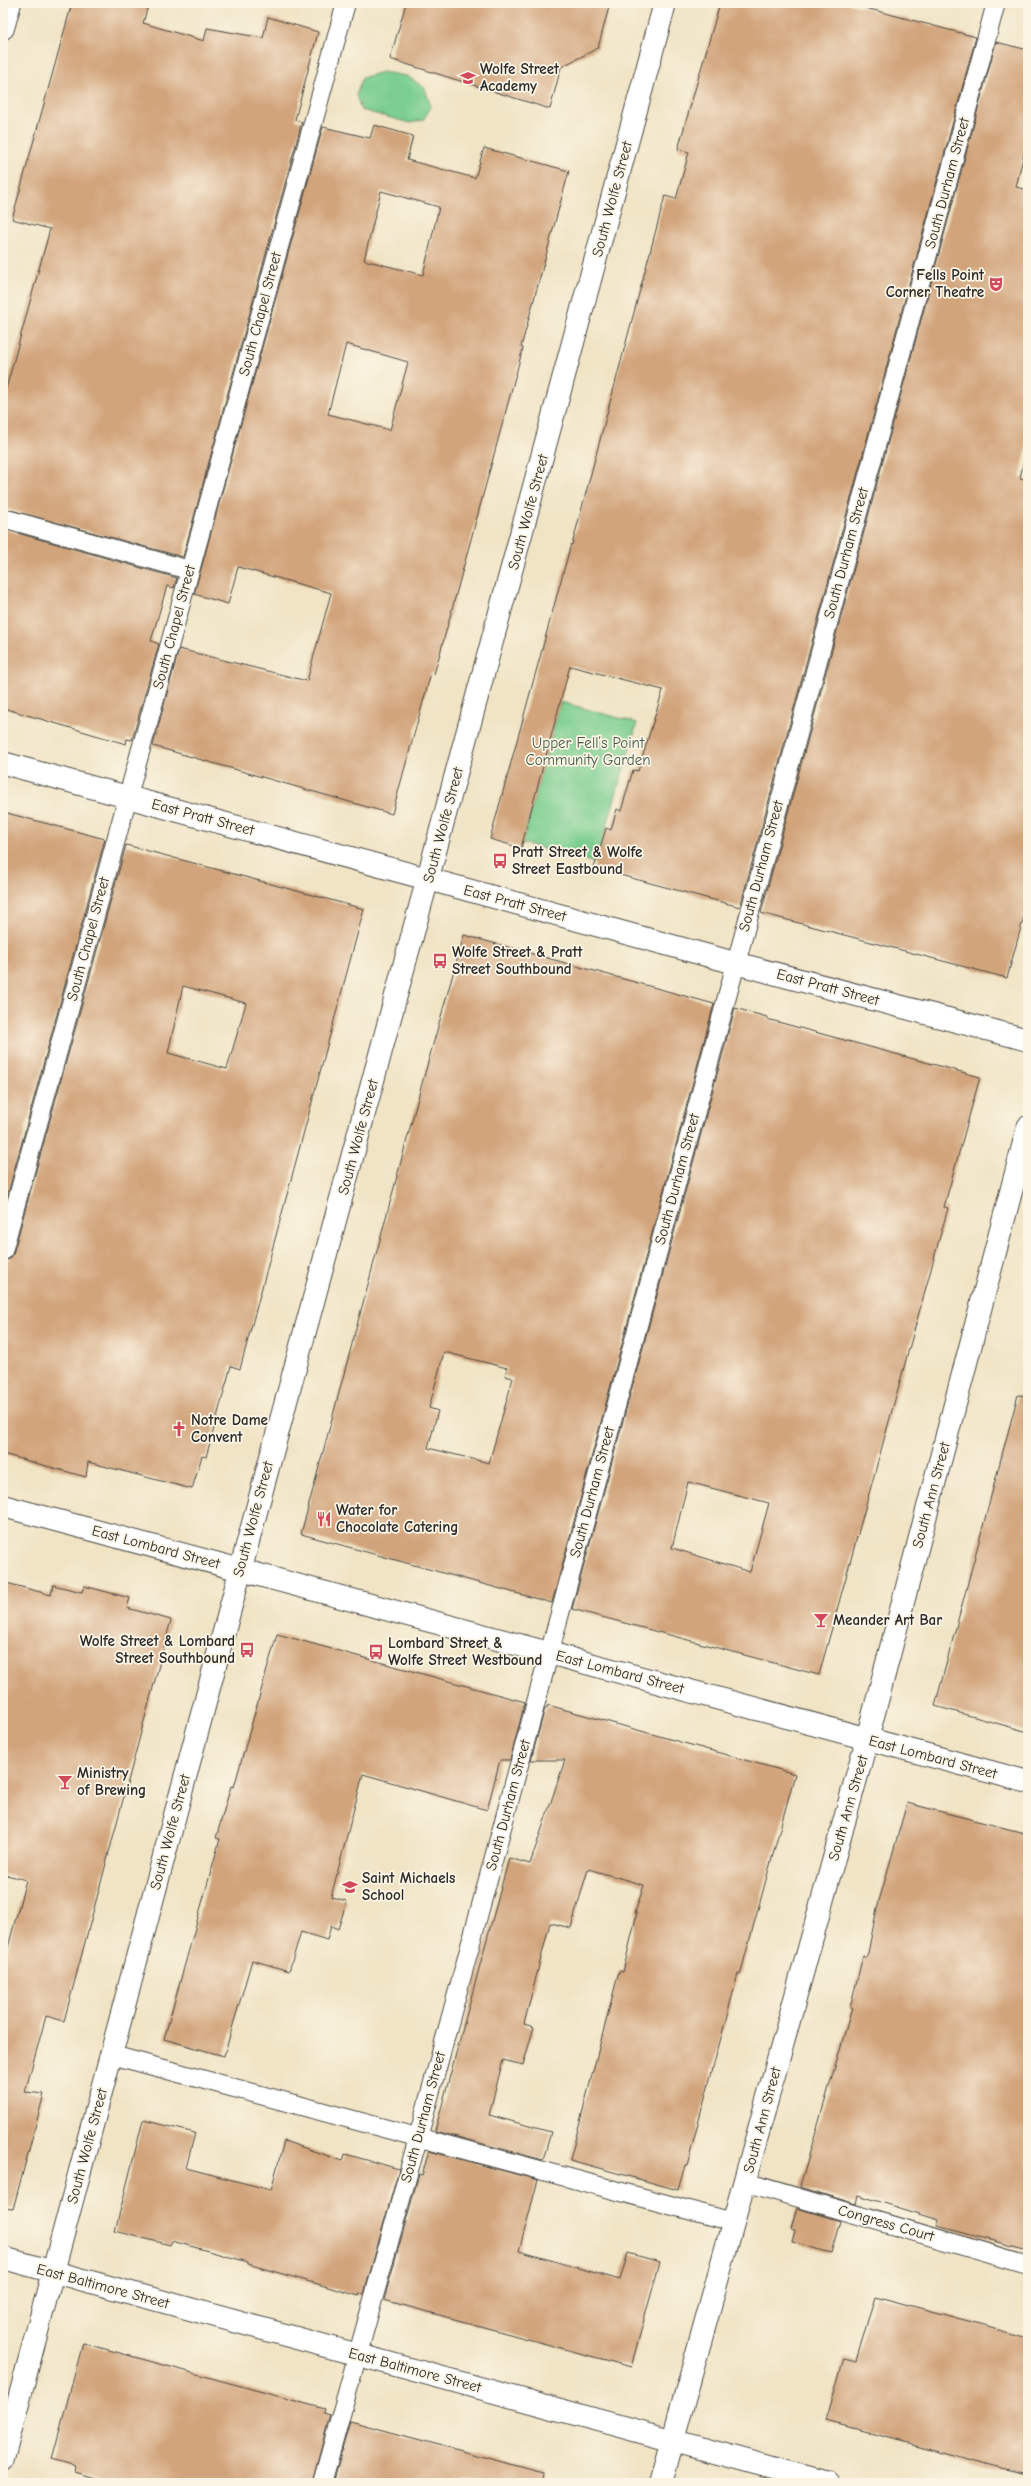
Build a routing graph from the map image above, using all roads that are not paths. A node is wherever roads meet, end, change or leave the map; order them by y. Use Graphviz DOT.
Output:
graph roads {
  1 [pos="10,3"];
  2 [pos="346,3"];
  3 [pos="665,3"];
  4 [pos="996,3"];
  5 [pos="3,28"];
  6 [pos="3,518"];
  7 [pos="189,570"];
  8 [pos="3,763"];
  9 [pos="128,797"];
  10 [pos="429,879"];
  11 [pos="735,963"];
  12 [pos="1028,1040"];
  13 [pos="1028,1127"];
  14 [pos="3,1251"];
  15 [pos="3,1506"];
  16 [pos="239,1569"];
  17 [pos="549,1653"];
  18 [pos="867,1739"];
  19 [pos="1028,1782"];
  20 [pos="112,2055"];
  21 [pos="418,2138"];
  22 [pos="745,2182"];
  23 [pos="733,2222"];
  24 [pos="3,2258"];
  25 [pos="1028,2265"];
  26 [pos="53,2272"];
  27 [pos="358,2355"];
  28 [pos="673,2440"];
  29 [pos="3,2459"];
  30 [pos="322,2483"];
  31 [pos="661,2483"];
  32 [pos="828,2483"];
  1 -- 5 [label="main road"];
  2 -- 7 [label="lane, South Chapel Street"];
  3 -- 10 [label="main road, South Wolfe Street"];
  4 -- 11 [label="lane, South Durham Street"];
  6 -- 7 [label="lane"];
  7 -- 9 [label="lane, South Chapel Street"];
  8 -- 9 [label="main road, East Pratt Street"];
  9 -- 10 [label="main road, East Pratt Street"];
  9 -- 14 [label="lane, South Chapel Street"];
  10 -- 11 [label="main road, East Pratt Street"];
  10 -- 16 [label="main road, South Wolfe Street"];
  11 -- 12 [label="main road, East Pratt Street"];
  11 -- 17 [label="lane, South Durham Street"];
  13 -- 18 [label="main road, South Ann Street"];
  15 -- 16 [label="main road, East Lombard Street"];
  16 -- 17 [label="main road, East Lombard Street"];
  16 -- 20 [label="main road, South Wolfe Street"];
  17 -- 18 [label="main road, East Lombard Street"];
  17 -- 21 [label="lane, South Durham Street"];
  18 -- 19 [label="main road, East Lombard Street"];
  18 -- 22 [label="main road, South Ann Street"];
  20 -- 21 [label="lane"];
  20 -- 26 [label="main road, South Wolfe Street"];
  21 -- 23 [label="lane"];
  21 -- 27 [label="lane, South Durham Street"];
  22 -- 23 [label="main road, South Ann Street"];
  22 -- 25 [label="lane, Congress Court"];
  23 -- 28 [label="main road, South Ann Street"];
  24 -- 26 [label="main road, East Baltimore Street"];
  26 -- 27 [label="main road, East Baltimore Street"];
  26 -- 29 [label="main road, South Wolfe Street"];
  27 -- 28 [label="main road, East Baltimore Street"];
  27 -- 30 [label="lane, South Durham Street"];
  28 -- 31 [label="main road, South Ann Street"];
  28 -- 32 [label="main road, East Baltimore Street"];
}
